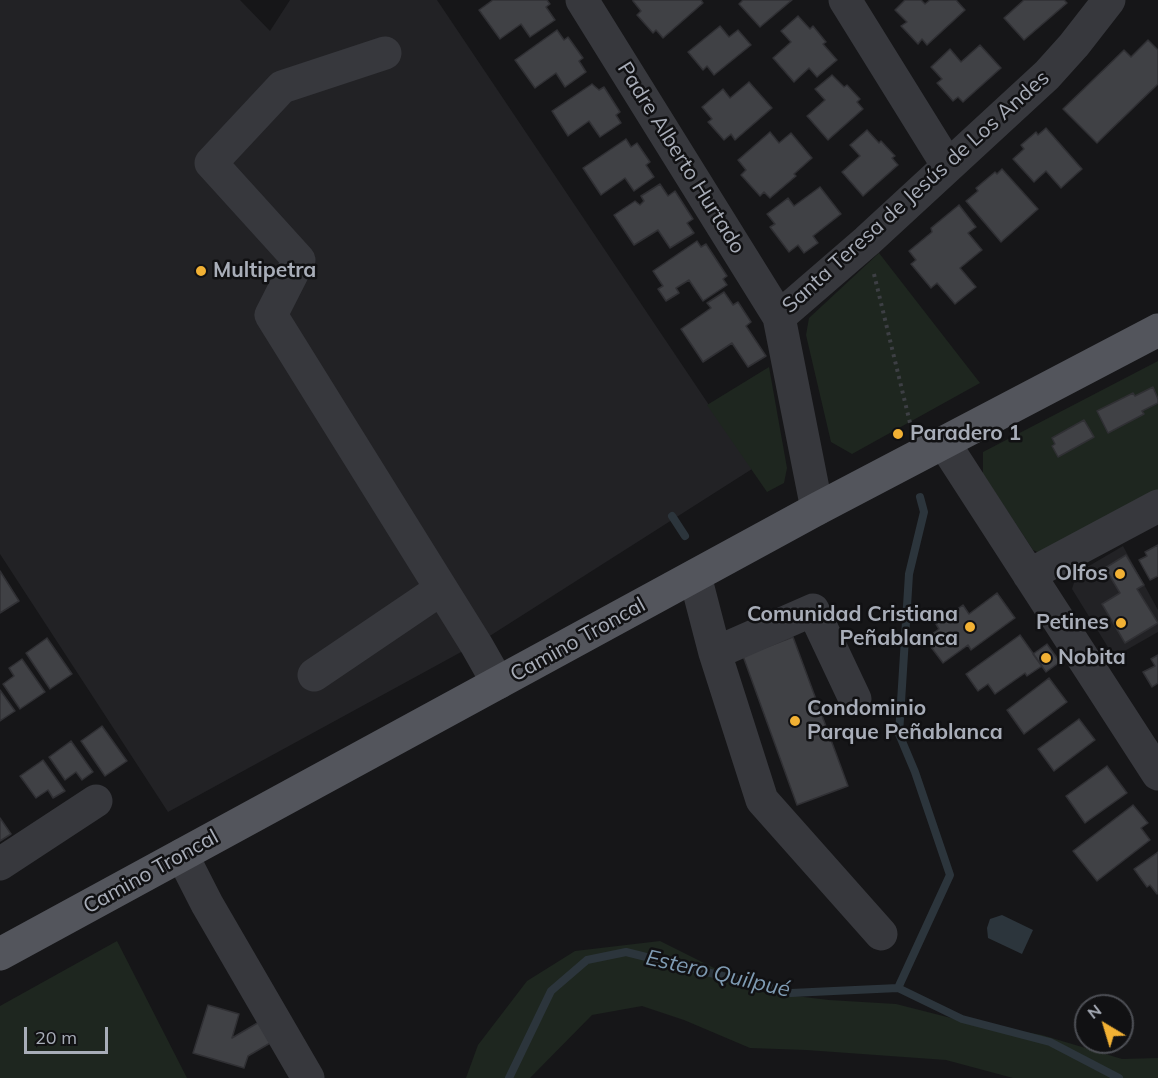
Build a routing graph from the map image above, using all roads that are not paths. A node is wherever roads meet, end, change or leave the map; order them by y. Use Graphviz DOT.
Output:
graph roads {
  1 [pos="582,0"];
  2 [pos="845,0"];
  3 [pos="1106,1"];
  4 [pos="385,53"];
  5 [pos="948,166"];
  6 [pos="779,317"];
  7 [pos="1158,330"];
  8 [pos="931,449"];
  9 [pos="1158,506"];
  10 [pos="817,509"];
  11 [pos="1029,575"];
  12 [pos="694,576"];
  13 [pos="441,589"];
  14 [pos="716,653"];
  15 [pos="314,675"];
  16 [pos="498,683"];
  17 [pos="855,699"];
  18 [pos="1158,774"];
  19 [pos="96,801"];
  20 [pos="182,855"];
  21 [pos="0,864"];
  22 [pos="881,934"];
  23 [pos="0,954"];
  24 [pos="308,1078"];
  1 -- 6 [label="street, Padre Alberto Hurtado"];
  2 -- 5 [label="street"];
  3 -- 5 [label="street, Santa Teresa de Jesús de Los Andes"];
  4 -- 13 [label="street"];
  5 -- 6 [label="street, Santa Teresa de Jesús de Los Andes"];
  6 -- 10 [label="street, Santa Teresa de Jesús de Los Andes"];
  7 -- 8 [label="main road, Camino Troncal"];
  8 -- 10 [label="main road, Camino Troncal"];
  8 -- 11 [label="street"];
  9 -- 11 [label="street"];
  10 -- 12 [label="main road, Camino Troncal"];
  11 -- 18 [label="street"];
  12 -- 14 [label="street"];
  12 -- 16 [label="main road, Camino Troncal"];
  13 -- 15 [label="street"];
  13 -- 16 [label="street"];
  14 -- 17 [label="street"];
  14 -- 22 [label="street"];
  16 -- 20 [label="main road, Camino Troncal"];
  19 -- 21 [label="street"];
  20 -- 23 [label="main road, Camino Troncal"];
  20 -- 24 [label="street"];
}
